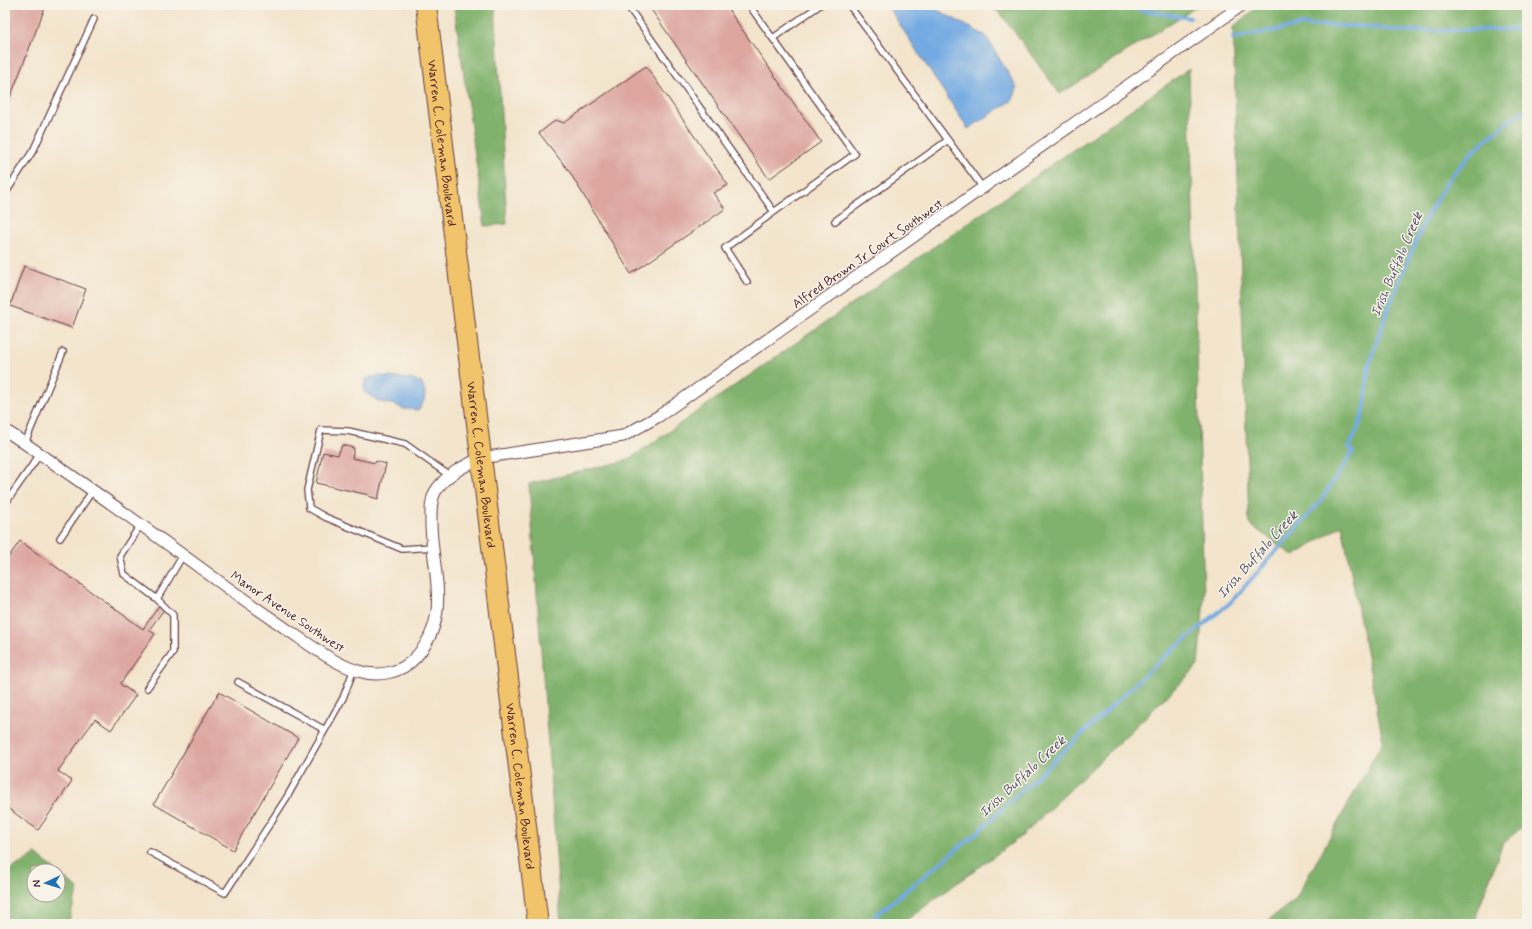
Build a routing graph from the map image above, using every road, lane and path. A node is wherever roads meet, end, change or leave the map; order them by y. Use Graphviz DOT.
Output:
graph roads {
  1 [pos="426,5"];
  2 [pos="627,5"];
  3 [pos="749,5"];
  4 [pos="820,5"];
  5 [pos="849,5"];
  6 [pos="1242,5"];
  7 [pos="94,19"];
  8 [pos="773,38"];
  9 [pos="948,140"];
  10 [pos="983,188"];
  11 [pos="5,194"];
  12 [pos="774,212"];
  13 [pos="835,221"];
  14 [pos="747,282"];
  15 [pos="63,352"];
  16 [pos="5,430"];
  17 [pos="25,443"];
  18 [pos="40,454"];
  19 [pos="481,458"];
  20 [pos="450,476"];
  21 [pos="93,490"];
  22 [pos="5,504"];
  23 [pos="141,524"];
  24 [pos="60,538"];
  25 [pos="433,546"];
  26 [pos="183,555"];
  27 [pos="157,599"];
  28 [pos="354,670"];
  29 [pos="238,682"];
  30 [pos="147,688"];
  31 [pos="325,730"];
  32 [pos="150,852"];
  33 [pos="538,924"];
  1 -- 19 [label="highway, Warren C. Coleman Boulevard"];
  2 -- 12 [label="lane"];
  3 -- 8 [label="lane"];
  4 -- 8 [label="lane"];
  5 -- 9 [label="lane"];
  6 -- 10 [label="street, Alfred Brown Jr Court Southwest"];
  7 -- 11 [label="lane"];
  8 -- 12 [label="lane"];
  9 -- 10 [label="lane"];
  9 -- 13 [label="lane"];
  10 -- 19 [label="street, Alfred Brown Jr Court Southwest"];
  12 -- 14 [label="lane"];
  15 -- 17 [label="lane"];
  16 -- 17 [label="street, Manor Avenue Southwest"];
  17 -- 18 [label="street, Manor Avenue Southwest"];
  18 -- 21 [label="street, Manor Avenue Southwest"];
  18 -- 22 [label="lane"];
  19 -- 20 [label="street, Manor Avenue Southwest"];
  19 -- 33 [label="highway, Warren C. Coleman Boulevard"];
  20 -- 25 [label="street, Manor Avenue Southwest"];
  20 -- 25 [label="lane"];
  21 -- 23 [label="street, Manor Avenue Southwest"];
  21 -- 24 [label="lane"];
  23 -- 26 [label="street, Manor Avenue Southwest"];
  23 -- 27 [label="lane"];
  25 -- 28 [label="street, Manor Avenue Southwest"];
  26 -- 27 [label="lane"];
  26 -- 28 [label="street, Manor Avenue Southwest"];
  27 -- 30 [label="lane"];
  28 -- 31 [label="lane"];
  29 -- 31 [label="lane"];
  31 -- 32 [label="lane"];
}
